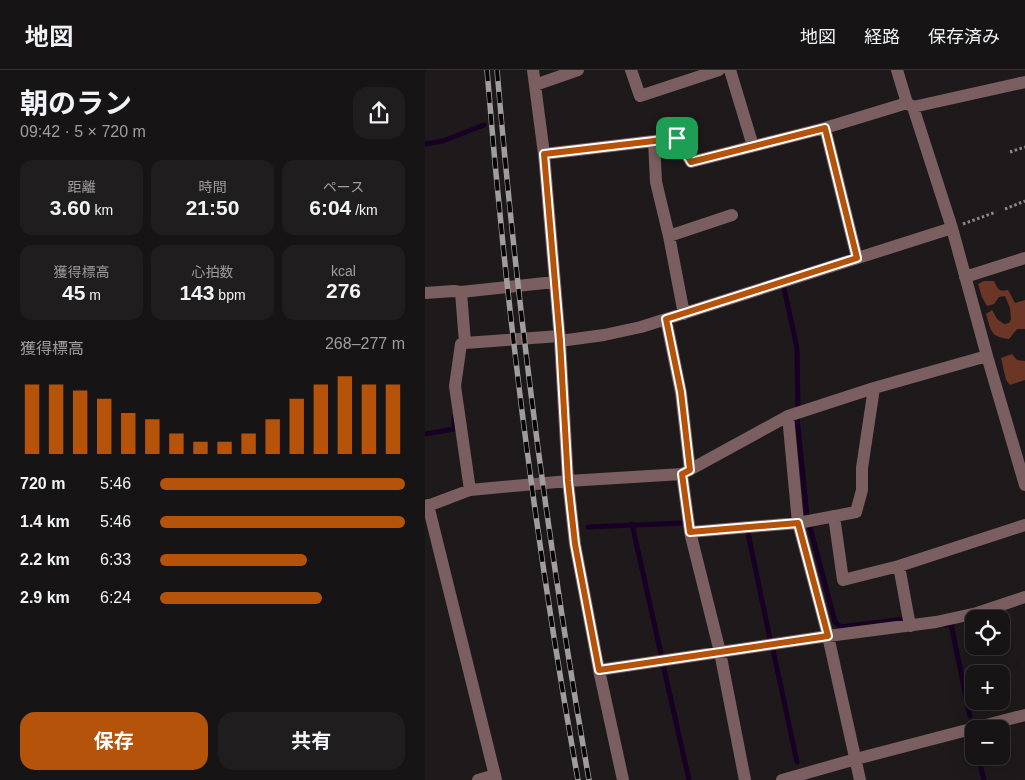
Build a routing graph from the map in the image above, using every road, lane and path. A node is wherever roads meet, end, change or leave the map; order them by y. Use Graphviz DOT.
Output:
graph roads {
  1 [pos="533,70"];
  2 [pos="578,70"];
  3 [pos="631,70"];
  4 [pos="719,70"];
  5 [pos="730,70"];
  6 [pos="897,70"];
  7 [pos="1025,82"];
  8 [pos="535,85"];
  9 [pos="910,105"];
  10 [pos="825,128"];
  11 [pos="654,141"];
  12 [pos="753,146"];
  13 [pos="1025,147"];
  14 [pos="1009,152"];
  15 [pos="544,154"];
  16 [pos="1025,201"];
  17 [pos="1005,209"];
  18 [pos="996,212"];
  19 [pos="732,215"];
  20 [pos="952,228"];
  21 [pos="669,236"];
  22 [pos="857,258"];
  23 [pos="1025,258"];
  24 [pos="965,277"];
  25 [pos="554,282"];
  26 [pos="461,292"];
  27 [pos="425,293"];
  28 [pos="684,314"];
  29 [pos="666,319"];
  30 [pos="560,339"];
  31 [pos="465,343"];
  32 [pos="987,356"];
  33 [pos="874,388"];
  34 [pos="788,416"];
  35 [pos="686,472"];
  36 [pos="568,481"];
  37 [pos="1025,485"];
  38 [pos="470,490"];
  39 [pos="427,506"];
  40 [pos="834,516"];
  41 [pos="798,523"];
  42 [pos="1025,525"];
  43 [pos="690,532"];
  44 [pos="899,566"];
  45 [pos="1025,597"];
  46 [pos="910,626"];
  47 [pos="828,636"];
  48 [pos="720,652"];
  49 [pos="599,670"];
  50 [pos="1025,715"];
  51 [pos="856,759"];
  52 [pos="496,778"];
  53 [pos="478,780"];
  54 [pos="623,780"];
  55 [pos="745,780"];
  56 [pos="782,780"];
  57 [pos="860,780"];
  1 -- 8 [label="street"];
  2 -- 8 [label="street"];
  3 -- 4 [label="street"];
  5 -- 12 [label="street"];
  6 -- 9 [label="street"];
  7 -- 9 [label="street"];
  8 -- 15 [label="street"];
  9 -- 10 [label="street"];
  9 -- 20 [label="street"];
  10 -- 12 [label="street"];
  10 -- 22 [label="street"];
  11 -- 12 [label="street"];
  11 -- 15 [label="street"];
  11 -- 21 [label="street"];
  13 -- 14 [label="path"];
  15 -- 25 [label="street"];
  16 -- 17 [label="path"];
  18 -- 20 [label="path"];
  19 -- 21 [label="street"];
  20 -- 22 [label="street"];
  20 -- 24 [label="street"];
  21 -- 28 [label="street"];
  22 -- 28 [label="street"];
  23 -- 24 [label="street"];
  24 -- 32 [label="street"];
  25 -- 26 [label="street"];
  25 -- 30 [label="street"];
  26 -- 27 [label="street"];
  26 -- 31 [label="street"];
  28 -- 29 [label="street"];
  29 -- 30 [label="street"];
  29 -- 35 [label="street"];
  30 -- 31 [label="street"];
  30 -- 36 [label="street"];
  31 -- 38 [label="street"];
  32 -- 33 [label="street"];
  32 -- 37 [label="street"];
  33 -- 34 [label="street"];
  33 -- 40 [label="street"];
  34 -- 35 [label="street"];
  34 -- 41 [label="street"];
  35 -- 36 [label="street"];
  35 -- 43 [label="street"];
  36 -- 38 [label="street"];
  36 -- 49 [label="street"];
  38 -- 39 [label="street"];
  39 -- 52 [label="street"];
  40 -- 41 [label="street"];
  40 -- 44 [label="street"];
  41 -- 43 [label="street"];
  41 -- 47 [label="street"];
  42 -- 44 [label="street"];
  43 -- 48 [label="street"];
  44 -- 46 [label="street"];
  45 -- 46 [label="street"];
  46 -- 47 [label="street"];
  47 -- 48 [label="street"];
  47 -- 51 [label="street"];
  48 -- 49 [label="street"];
  48 -- 55 [label="street"];
  49 -- 54 [label="street"];
  50 -- 51 [label="street"];
  51 -- 56 [label="street"];
  51 -- 57 [label="street"];
  52 -- 53 [label="street"];
}
